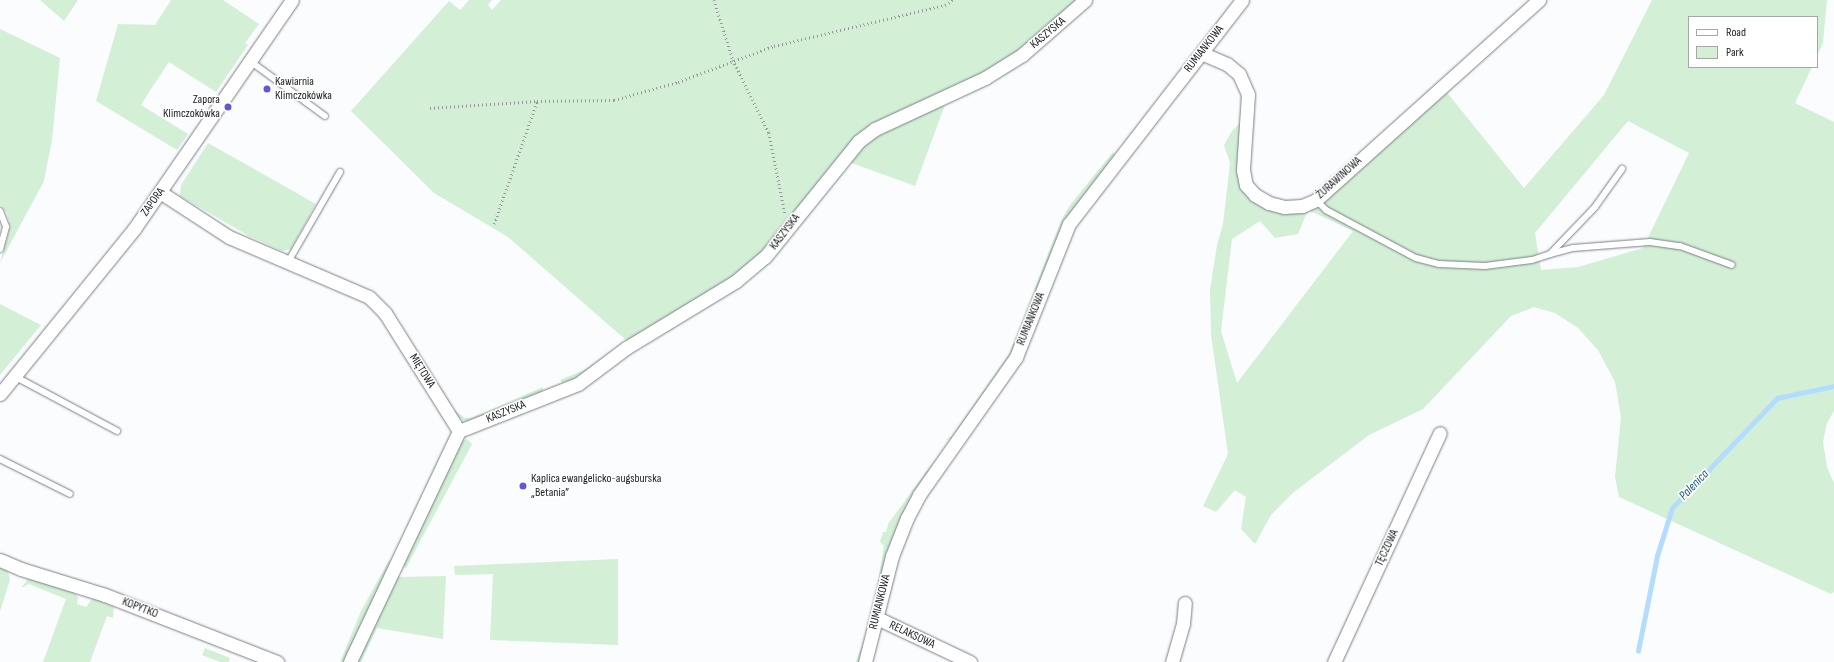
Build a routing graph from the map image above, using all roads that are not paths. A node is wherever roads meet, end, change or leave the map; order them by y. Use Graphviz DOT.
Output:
graph roads {
  1 [pos="292,0"];
  2 [pos="1085,0"];
  3 [pos="1242,0"];
  4 [pos="1539,0"];
  5 [pos="1201,53"];
  6 [pos="250,60"];
  7 [pos="325,116"];
  8 [pos="1622,170"];
  9 [pos="340,172"];
  10 [pos="160,192"];
  11 [pos="1316,200"];
  12 [pos="0,211"];
  13 [pos="0,249"];
  14 [pos="1550,254"];
  15 [pos="287,264"];
  16 [pos="1732,265"];
  17 [pos="14,376"];
  18 [pos="0,394"];
  19 [pos="117,431"];
  20 [pos="459,431"];
  21 [pos="1440,433"];
  22 [pos="0,459"];
  23 [pos="70,494"];
  24 [pos="0,560"];
  25 [pos="1185,603"];
  26 [pos="877,618"];
  27 [pos="278,662"];
  28 [pos="350,662"];
  29 [pos="865,662"];
  30 [pos="970,662"];
  31 [pos="1172,662"];
  32 [pos="1334,662"];
  1 -- 6 [label="street, ZAPORA"];
  2 -- 20 [label="street, KASZYSKA"];
  3 -- 5 [label="street, RUMIANKOWA"];
  4 -- 11 [label="street, ŻURAWINOWA"];
  5 -- 11 [label="street, ŻURAWINOWA"];
  5 -- 26 [label="street, RUMIANKOWA"];
  6 -- 7 [label="lane"];
  6 -- 10 [label="street, ZAPORA"];
  8 -- 14 [label="lane"];
  9 -- 15 [label="lane"];
  10 -- 15 [label="street, MIĘTOWA"];
  10 -- 17 [label="street, ZAPORA"];
  11 -- 14 [label="lane"];
  12 -- 13 [label="lane"];
  14 -- 16 [label="lane"];
  15 -- 20 [label="street, MIĘTOWA"];
  17 -- 18 [label="street, ZAPORA"];
  17 -- 19 [label="lane"];
  20 -- 28 [label="street"];
  21 -- 32 [label="street, TĘCZOWA"];
  22 -- 23 [label="lane"];
  24 -- 27 [label="street, KOPYTKO"];
  25 -- 31 [label="street"];
  26 -- 29 [label="street, RUMIANKOWA"];
  26 -- 30 [label="street, RELAKSOWA"];
}
